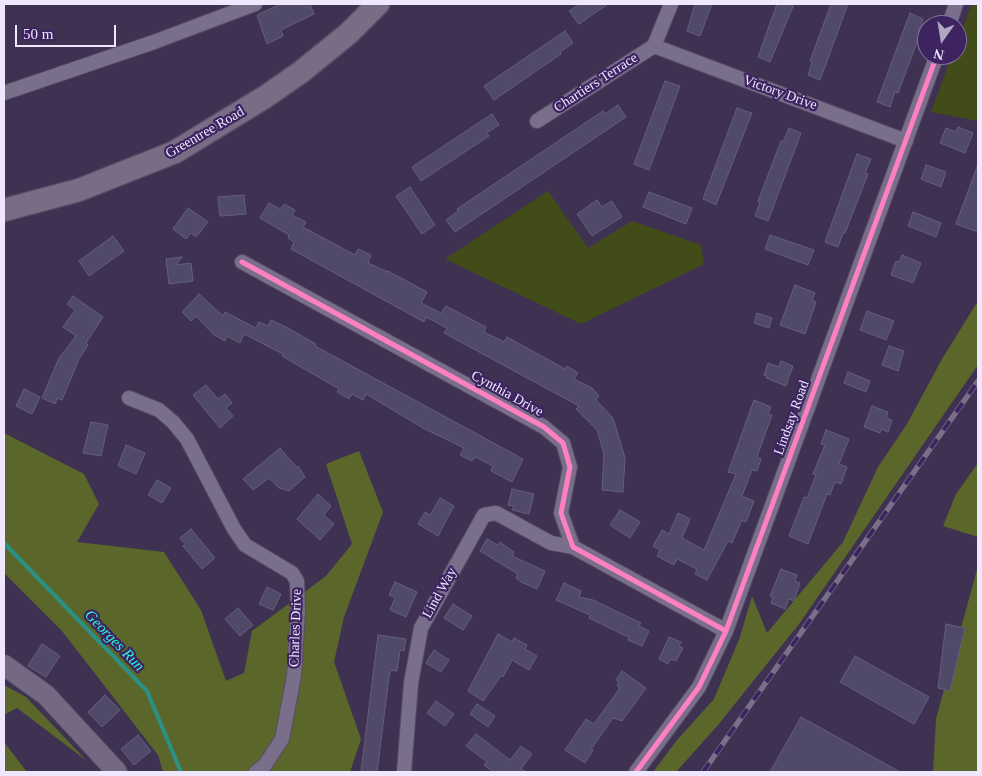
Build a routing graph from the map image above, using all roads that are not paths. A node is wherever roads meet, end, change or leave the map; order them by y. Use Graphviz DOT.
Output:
graph roads {
  1 [pos="255,4"];
  2 [pos="378,4"];
  3 [pos="671,4"];
  4 [pos="654,46"];
  5 [pos="934,65"];
  6 [pos="4,93"];
  7 [pos="537,120"];
  8 [pos="906,141"];
  9 [pos="4,210"];
  10 [pos="242,262"];
  11 [pos="129,398"];
  12 [pos="573,547"];
  13 [pos="726,631"];
  14 [pos="4,665"];
  15 [pos="117,772"];
  16 [pos="256,772"];
  17 [pos="404,772"];
  18 [pos="636,772"];
  1 -- 6 [label="street"];
  2 -- 9 [label="main road, Greentree Road"];
  3 -- 4 [label="street"];
  4 -- 7 [label="street, Chartiers Terrace"];
  4 -- 8 [label="street, Victory Drive"];
  5 -- 8 [label="street, Lindsay Road"];
  8 -- 13 [label="street, Lindsay Road"];
  10 -- 12 [label="street, Cynthia Drive"];
  11 -- 16 [label="street, Charles Drive"];
  12 -- 13 [label="street"];
  12 -- 17 [label="street, Lind Way"];
  13 -- 18 [label="street, Lindsay Road"];
  14 -- 15 [label="main road"];
}
